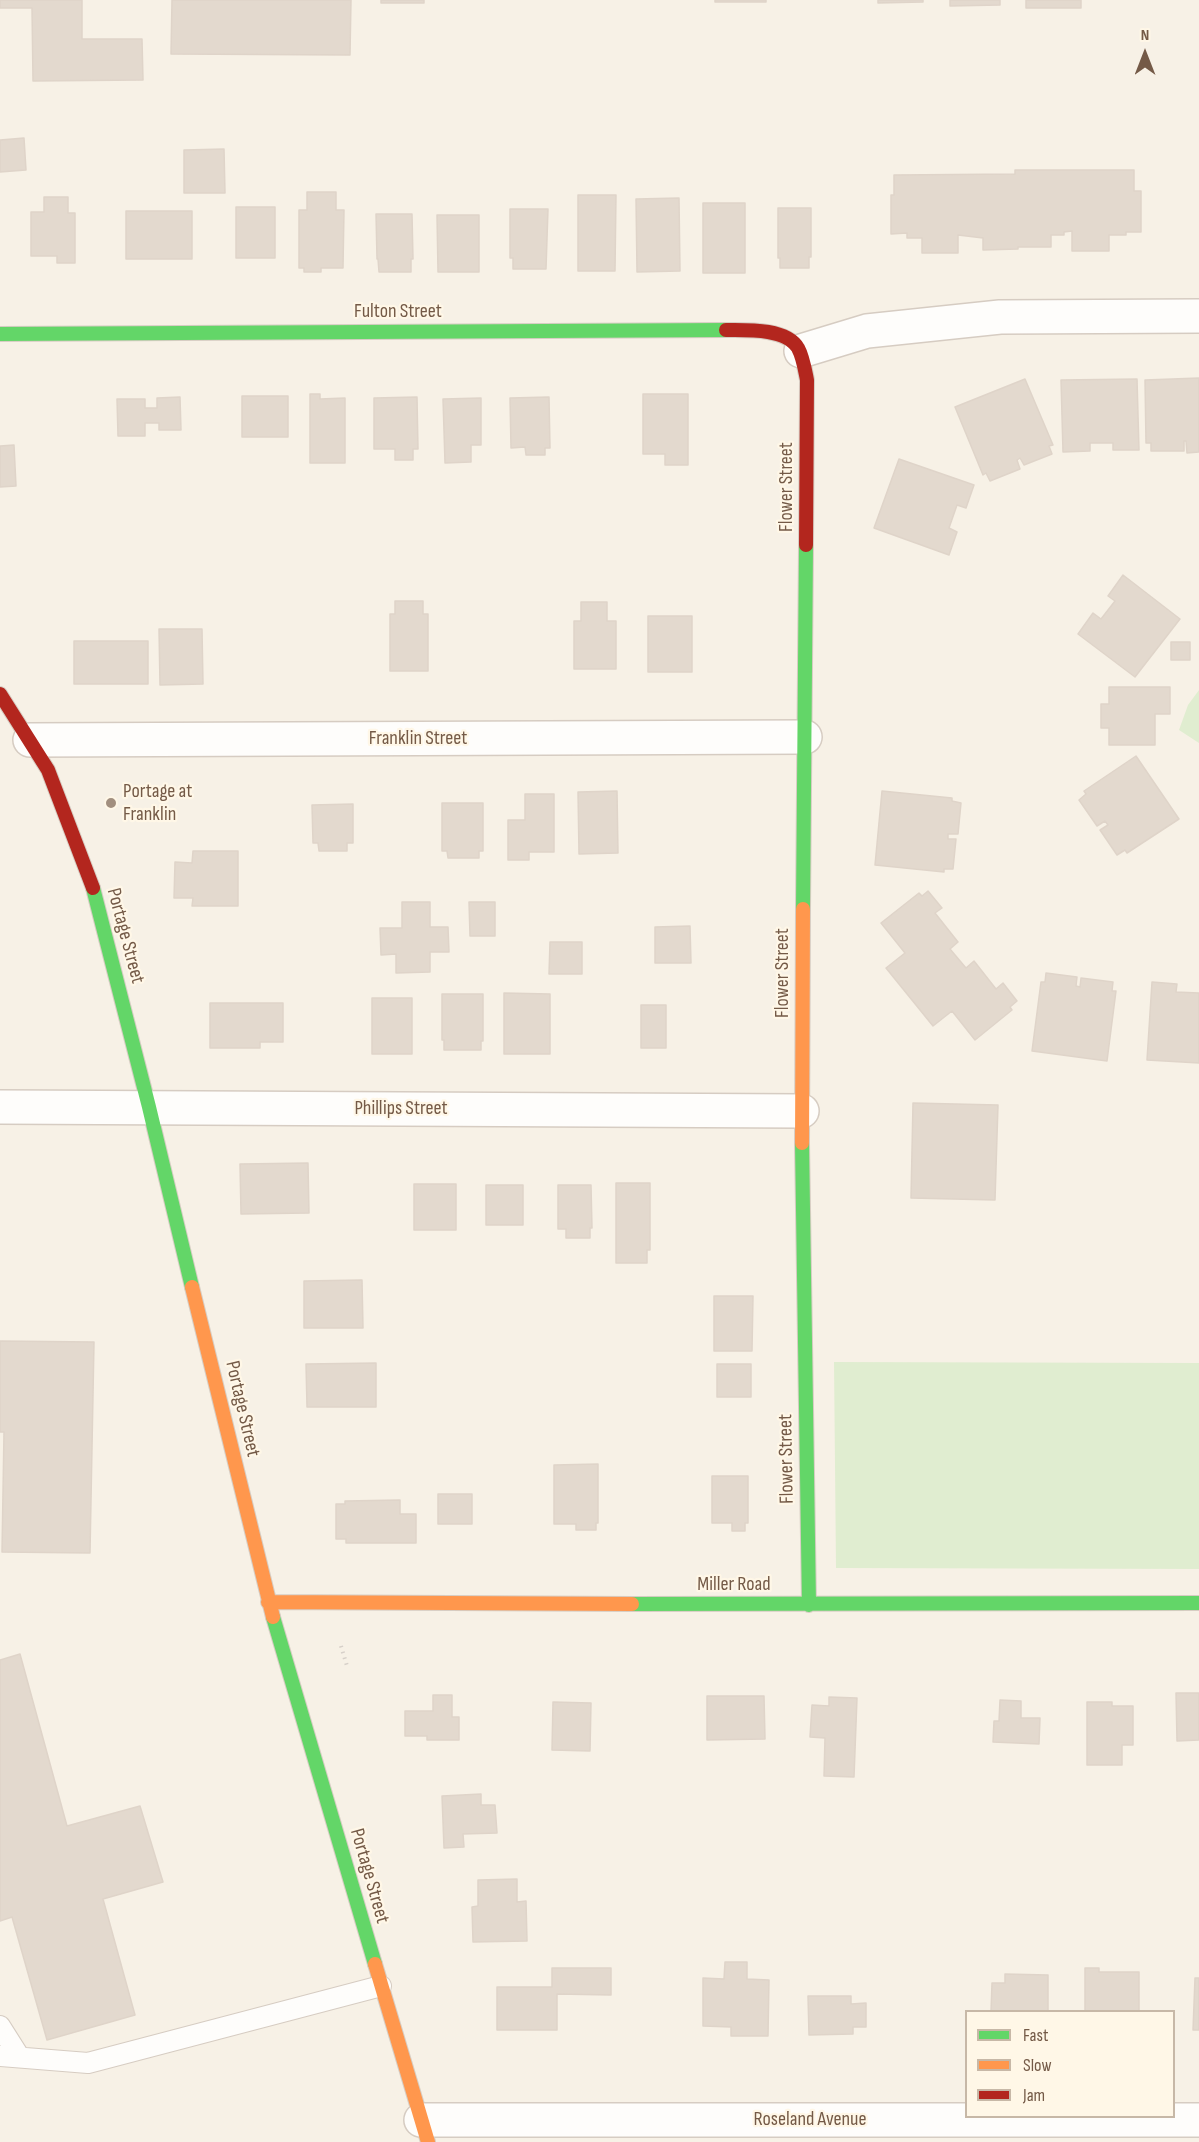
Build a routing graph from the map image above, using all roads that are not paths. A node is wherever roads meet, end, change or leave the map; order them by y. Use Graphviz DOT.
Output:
graph roads {
  1 [pos="1199,316"];
  2 [pos="0,334"];
  3 [pos="798,347"];
  4 [pos="0,694"];
  5 [pos="805,737"];
  6 [pos="30,740"];
  7 [pos="0,1107"];
  8 [pos="150,1107"];
  9 [pos="802,1111"];
  10 [pos="268,1602"];
  11 [pos="1199,1603"];
  12 [pos="809,1605"];
  13 [pos="381,1986"];
  14 [pos="0,2026"];
  15 [pos="9,2056"];
  16 [pos="1199,2120"];
  17 [pos="424,2131"];
  1 -- 3 [label="street"];
  2 -- 3 [label="street, Fulton Street"];
  3 -- 5 [label="street, Flower Street"];
  4 -- 6 [label="street, Portage Street"];
  5 -- 6 [label="street, Franklin Street"];
  5 -- 9 [label="street, Flower Street"];
  6 -- 8 [label="street, Portage Street"];
  7 -- 8 [label="street, Phillips Street"];
  8 -- 9 [label="street, Phillips Street"];
  8 -- 10 [label="street, Portage Street"];
  9 -- 12 [label="street, Flower Street"];
  10 -- 12 [label="street, Miller Road"];
  10 -- 13 [label="street, Portage Street"];
  11 -- 12 [label="street, Miller Road"];
  13 -- 15 [label="lane"];
  13 -- 17 [label="street, Portage Street"];
  14 -- 15 [label="lane"];
  16 -- 17 [label="street, Roseland Avenue"];
}
